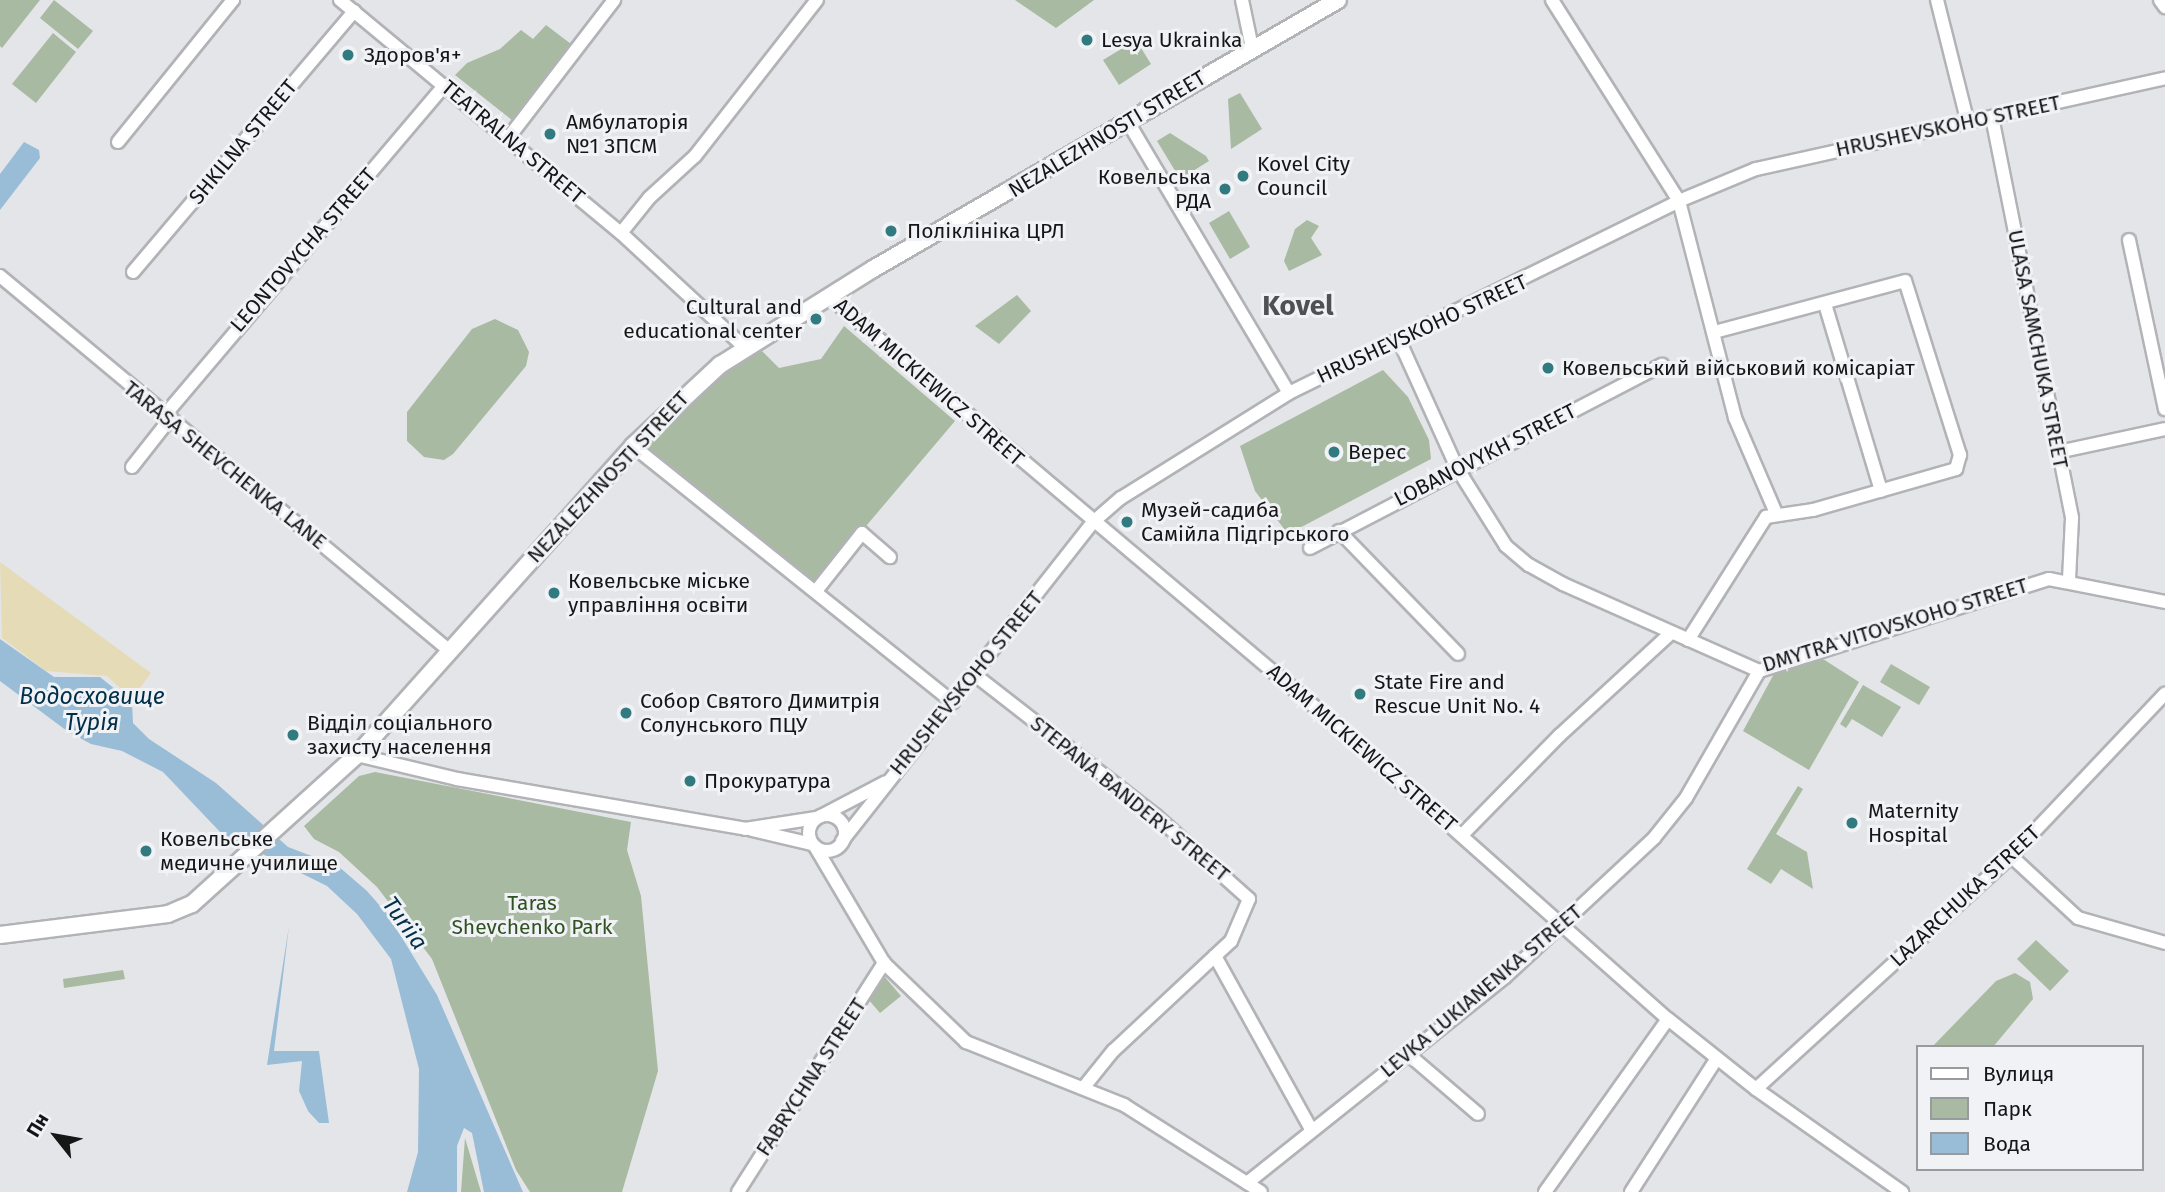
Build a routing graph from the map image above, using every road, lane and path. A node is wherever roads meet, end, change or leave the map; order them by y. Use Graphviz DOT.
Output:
graph roads {
  1 [pos="233,0"];
  2 [pos="340,0"];
  3 [pos="614,0"];
  4 [pos="817,0"];
  5 [pos="1242,0"];
  6 [pos="1338,0"];
  7 [pos="1552,0"];
  8 [pos="1937,0"];
  9 [pos="2160,0"];
  10 [pos="2165,7"];
  11 [pos="354,11"];
  12 [pos="1252,48"];
  13 [pos="2165,78"];
  14 [pos="445,85"];
  15 [pos="1992,117"];
  16 [pos="1128,122"];
  17 [pos="1968,122"];
  18 [pos="509,137"];
  19 [pos="118,142"];
  20 [pos="1679,201"];
  21 [pos="621,233"];
  22 [pos="2129,240"];
  23 [pos="133,272"];
  24 [pos="0,276"];
  25 [pos="828,296"];
  26 [pos="1825,304"];
  27 [pos="1714,332"];
  28 [pos="1399,340"];
  29 [pos="744,347"];
  30 [pos="1662,365"];
  31 [pos="1289,393"];
  32 [pos="2165,409"];
  33 [pos="166,418"];
  34 [pos="2165,429"];
  35 [pos="633,446"];
  36 [pos="2057,452"];
  37 [pos="132,467"];
  38 [pos="1457,468"];
  39 [pos="1881,491"];
  40 [pos="1776,513"];
  41 [pos="1093,522"];
  42 [pos="1339,531"];
  43 [pos="1310,548"];
  44 [pos="890,557"];
  45 [pos="2069,580"];
  46 [pos="817,592"];
  47 [pos="2165,602"];
  48 [pos="1671,633"];
  49 [pos="1688,640"];
  50 [pos="451,652"];
  51 [pos="1458,654"];
  52 [pos="1759,671"];
  53 [pos="975,675"];
  54 [pos="2165,694"];
  55 [pos="953,702"];
  56 [pos="357,755"];
  57 [pos="892,778"];
  58 [pos="819,817"];
  59 [pos="745,829"];
  60 [pos="1462,835"];
  61 [pos="841,844"];
  62 [pos="814,846"];
  63 [pos="2011,856"];
  64 [pos="835,876"];
  65 [pos="1563,927"];
  66 [pos="0,934"];
  67 [pos="2165,943"];
  68 [pos="1215,956"];
  69 [pos="884,962"];
  70 [pos="1668,1019"];
  71 [pos="1408,1054"];
  72 [pos="1717,1058"];
  73 [pos="1084,1087"];
  74 [pos="1756,1089"];
  75 [pos="1478,1114"];
  76 [pos="1311,1129"];
  77 [pos="1247,1183"];
  78 [pos="738,1192"];
  79 [pos="1261,1192"];
  80 [pos="1545,1192"];
  81 [pos="1631,1192"];
  82 [pos="1902,1192"];
  1 -- 19 [label="street"];
  2 -- 11 [label="street, TEATRALNA STREET"];
  3 -- 18 [label="street"];
  4 -- 21 [label="street"];
  5 -- 12 [label="street"];
  6 -- 12 [label="main road, NEZALEZHNOSTI STREET"];
  7 -- 20 [label="street"];
  8 -- 17 [label="street"];
  9 -- 10 [label="street"];
  11 -- 14 [label="street, TEATRALNA STREET"];
  11 -- 23 [label="street, SHKILNA STREET"];
  12 -- 16 [label="main road, NEZALEZHNOSTI STREET"];
  13 -- 15 [label="street, HRUSHEVSKOHO STREET"];
  14 -- 18 [label="street, TEATRALNA STREET"];
  14 -- 33 [label="street, LEONTOVYCHA STREET"];
  15 -- 17 [label="street, HRUSHEVSKOHO STREET"];
  15 -- 36 [label="street, ULASA SAMCHUKA STREET"];
  16 -- 25 [label="main road, NEZALEZHNOSTI STREET"];
  16 -- 31 [label="street"];
  17 -- 20 [label="street, HRUSHEVSKOHO STREET"];
  18 -- 21 [label="street, TEATRALNA STREET"];
  20 -- 27 [label="street"];
  20 -- 28 [label="street, HRUSHEVSKOHO STREET"];
  21 -- 29 [label="street, TEATRALNA STREET"];
  22 -- 32 [label="street"];
  24 -- 33 [label="street, TARASA SHEVCHENKA LANE"];
  25 -- 29 [label="main road, NEZALEZHNOSTI STREET"];
  25 -- 41 [label="street, ADAM MICKIEWICZ STREET"];
  26 -- 27 [label="street"];
  26 -- 39 [label="street"];
  26 -- 39 [label="street"];
  27 -- 40 [label="street"];
  28 -- 31 [label="street, HRUSHEVSKOHO STREET"];
  28 -- 38 [label="street, DMYTRA VITOVSKOHO STREET"];
  29 -- 35 [label="main road, NEZALEZHNOSTI STREET"];
  30 -- 38 [label="street, LOBANOVYKH STREET"];
  31 -- 41 [label="street, HRUSHEVSKOHO STREET"];
  33 -- 37 [label="street, LEONTOVYCHA STREET"];
  33 -- 50 [label="street, TARASA SHEVCHENKA LANE"];
  34 -- 36 [label="street"];
  35 -- 46 [label="street"];
  35 -- 50 [label="main road, NEZALEZHNOSTI STREET"];
  36 -- 45 [label="street, ULASA SAMCHUKA STREET"];
  38 -- 42 [label="street, LOBANOVYKH STREET"];
  38 -- 48 [label="street, DMYTRA VITOVSKOHO STREET"];
  39 -- 40 [label="street"];
  40 -- 49 [label="street"];
  41 -- 53 [label="street, HRUSHEVSKOHO STREET"];
  41 -- 60 [label="street, ADAM MICKIEWICZ STREET"];
  42 -- 43 [label="street, LOBANOVYKH STREET"];
  42 -- 51 [label="street"];
  44 -- 46 [label="street"];
  45 -- 47 [label="street, DMYTRA VITOVSKOHO STREET"];
  45 -- 52 [label="street, DMYTRA VITOVSKOHO STREET"];
  46 -- 55 [label="street"];
  48 -- 49 [label="street, DMYTRA VITOVSKOHO STREET"];
  48 -- 60 [label="street"];
  49 -- 52 [label="street, DMYTRA VITOVSKOHO STREET"];
  50 -- 56 [label="main road, NEZALEZHNOSTI STREET"];
  52 -- 65 [label="street, LEVKA LUKIANENKA STREET"];
  53 -- 55 [label="street, HRUSHEVSKOHO STREET"];
  53 -- 68 [label="street, STEPANA BANDERY STREET"];
  54 -- 63 [label="street, LAZARCHUKA STREET"];
  55 -- 57 [label="street, HRUSHEVSKOHO STREET"];
  56 -- 59 [label="street"];
  56 -- 66 [label="main road, NEZALEZHNOSTI STREET"];
  57 -- 58 [label="street, HRUSHEVSKOHO STREET"];
  57 -- 61 [label="street"];
  58 -- 59 [label="street, HRUSHEVSKOHO STREET"];
  58 -- 61 [label="street"];
  58 -- 62 [label="street"];
  59 -- 62 [label="street"];
  60 -- 65 [label="street, ADAM MICKIEWICZ STREET"];
  61 -- 62 [label="street"];
  61 -- 64 [label="street"];
  62 -- 64 [label="street"];
  63 -- 67 [label="street"];
  63 -- 74 [label="street, LAZARCHUKA STREET"];
  64 -- 69 [label="street"];
  65 -- 70 [label="street, ADAM MICKIEWICZ STREET"];
  65 -- 71 [label="street, LEVKA LUKIANENKA STREET"];
  68 -- 73 [label="street, STEPANA BANDERY STREET"];
  68 -- 76 [label="street"];
  69 -- 73 [label="street"];
  69 -- 78 [label="street, FABRYCHNA STREET"];
  70 -- 72 [label="street, ADAM MICKIEWICZ STREET"];
  70 -- 80 [label="street"];
  71 -- 75 [label="street"];
  71 -- 76 [label="street, LEVKA LUKIANENKA STREET"];
  72 -- 74 [label="street, ADAM MICKIEWICZ STREET"];
  72 -- 81 [label="street"];
  73 -- 77 [label="street"];
  74 -- 82 [label="street, ADAM MICKIEWICZ STREET"];
  76 -- 77 [label="street, LEVKA LUKIANENKA STREET"];
  77 -- 79 [label="street"];
}
